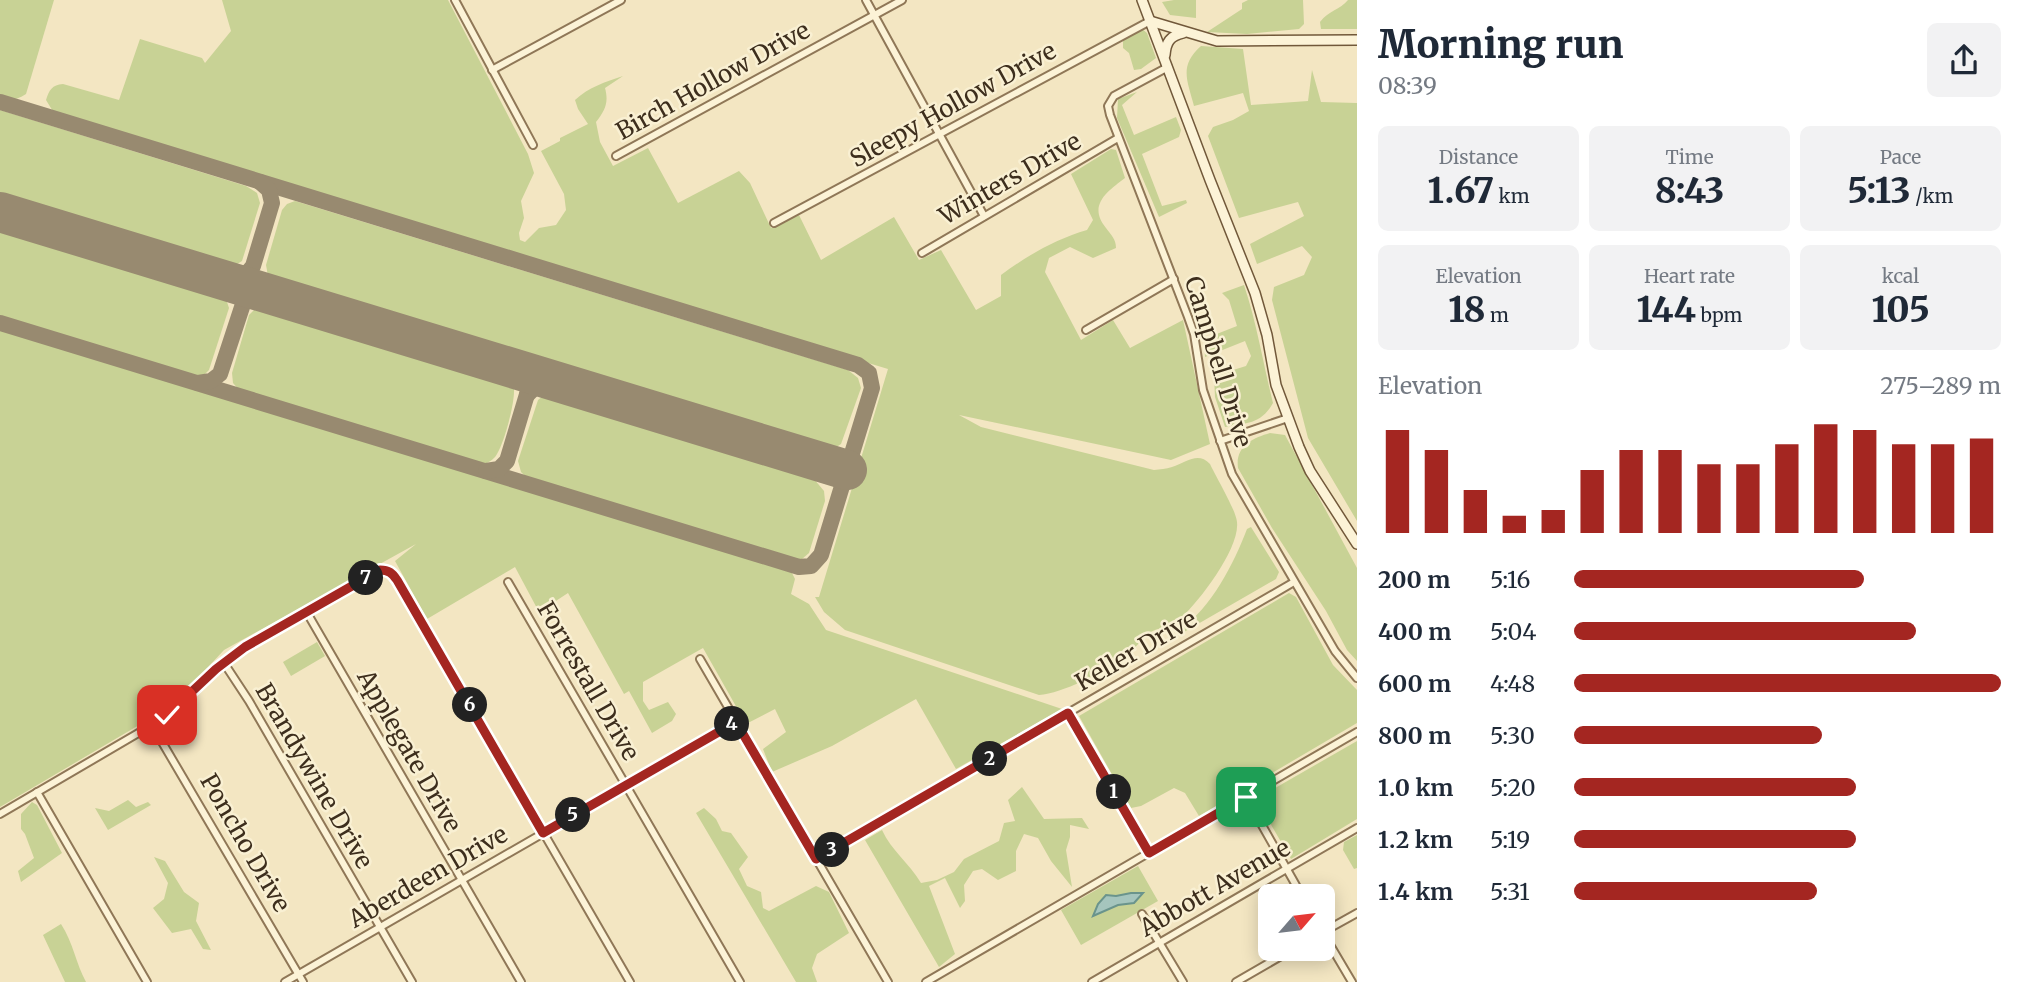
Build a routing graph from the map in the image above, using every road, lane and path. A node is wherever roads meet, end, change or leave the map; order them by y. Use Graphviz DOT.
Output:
graph roads {
  1 [pos="455,0"];
  2 [pos="621,0"];
  3 [pos="866,0"];
  4 [pos="902,0"];
  5 [pos="1142,0"];
  6 [pos="874,15"];
  7 [pos="1150,21"];
  8 [pos="1184,33"];
  9 [pos="1357,40"];
  10 [pos="1166,62"];
  11 [pos="492,69"];
  12 [pos="938,134"];
  13 [pos="1118,138"];
  14 [pos="533,145"];
  15 [pos="616,156"];
  16 [pos="984,216"];
  17 [pos="774,223"];
  18 [pos="922,253"];
  19 [pos="1174,279"];
  20 [pos="1086,330"];
  21 [pos="1287,418"];
  22 [pos="1220,441"];
  23 [pos="1357,544"];
  24 [pos="508,582"];
  25 [pos="1294,582"];
  26 [pos="306,611"];
  27 [pos="701,659"];
  28 [pos="224,663"];
  29 [pos="1357,678"];
  30 [pos="1068,713"];
  31 [pos="736,722"];
  32 [pos="152,725"];
  33 [pos="1357,732"];
  34 [pos="626,785"];
  35 [pos="37,792"];
  36 [pos="1246,797"];
  37 [pos="0,814"];
  38 [pos="1357,828"];
  39 [pos="543,833"];
  40 [pos="1149,853"];
  41 [pos="816,859"];
  42 [pos="1287,870"];
  43 [pos="461,880"];
  44 [pos="1295,884"];
  45 [pos="1357,913"];
  46 [pos="1142,914"];
  47 [pos="1335,926"];
  48 [pos="380,928"];
  49 [pos="1160,942"];
  50 [pos="1335,953"];
  51 [pos="1272,961"];
  52 [pos="298,974"];
  53 [pos="147,982"];
  54 [pos="285,982"];
  55 [pos="303,982"];
  56 [pos="412,982"];
  57 [pos="521,982"];
  58 [pos="630,982"];
  59 [pos="740,982"];
  60 [pos="888,982"];
  61 [pos="926,982"];
  62 [pos="1092,982"];
  63 [pos="1183,982"];
  64 [pos="1236,982"];
  65 [pos="1352,982"];
  1 -- 11 [label="street"];
  2 -- 11 [label="street"];
  3 -- 6 [label="street"];
  4 -- 6 [label="street, Birch Hollow Drive"];
  5 -- 7 [label="main road"];
  6 -- 12 [label="street"];
  6 -- 15 [label="street, Birch Hollow Drive"];
  7 -- 8 [label="main road"];
  7 -- 10 [label="main road"];
  7 -- 12 [label="street, Sleepy Hollow Drive"];
  8 -- 9 [label="main road"];
  8 -- 10 [label="main road"];
  10 -- 13 [label="street, Campbell Drive"];
  10 -- 21 [label="main road"];
  11 -- 14 [label="street"];
  12 -- 16 [label="street"];
  12 -- 17 [label="street, Sleepy Hollow Drive"];
  13 -- 16 [label="street, Winters Drive"];
  13 -- 19 [label="street, Campbell Drive"];
  16 -- 18 [label="street, Winters Drive"];
  19 -- 20 [label="street"];
  19 -- 22 [label="street, Campbell Drive"];
  21 -- 22 [label="street"];
  21 -- 23 [label="main road"];
  22 -- 25 [label="street, Campbell Drive"];
  24 -- 34 [label="street, Forrestall Drive"];
  25 -- 29 [label="street, Campbell Drive"];
  25 -- 30 [label="street, Keller Drive"];
  26 -- 28 [label="street"];
  26 -- 39 [label="street"];
  26 -- 43 [label="street, Applegate Drive"];
  27 -- 31 [label="street"];
  28 -- 32 [label="street"];
  28 -- 48 [label="street, Brandywine Drive"];
  30 -- 40 [label="street"];
  30 -- 41 [label="street, Keller Drive"];
  31 -- 34 [label="street, Aberdeen Drive"];
  31 -- 41 [label="street"];
  32 -- 35 [label="street"];
  32 -- 52 [label="street, Poncho Drive"];
  33 -- 36 [label="street"];
  34 -- 39 [label="street, Aberdeen Drive"];
  34 -- 59 [label="street, Forrestall Drive"];
  35 -- 37 [label="street"];
  35 -- 53 [label="street"];
  36 -- 40 [label="street"];
  36 -- 42 [label="street"];
  38 -- 42 [label="street, Abbott Avenue"];
  39 -- 43 [label="street, Aberdeen Drive"];
  39 -- 58 [label="street"];
  40 -- 61 [label="street"];
  41 -- 60 [label="street"];
  42 -- 44 [label="street"];
  42 -- 49 [label="street, Abbott Avenue"];
  43 -- 48 [label="street, Aberdeen Drive"];
  43 -- 57 [label="street, Applegate Drive"];
  45 -- 47 [label="street"];
  46 -- 49 [label="street"];
  48 -- 52 [label="street, Aberdeen Drive"];
  48 -- 56 [label="street, Brandywine Drive"];
  49 -- 62 [label="street, Abbott Avenue"];
  49 -- 63 [label="street"];
  50 -- 65 [label="street"];
  51 -- 64 [label="street"];
  52 -- 54 [label="street, Aberdeen Drive"];
  52 -- 55 [label="street, Poncho Drive"];
}
